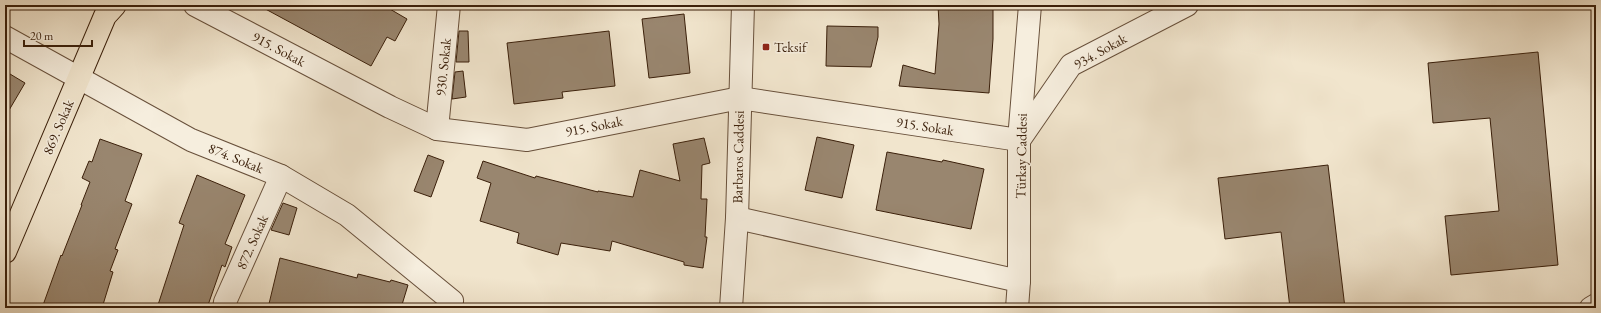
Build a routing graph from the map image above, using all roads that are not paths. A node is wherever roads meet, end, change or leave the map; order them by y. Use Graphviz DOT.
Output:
graph roads {
  1 [pos="115,5"];
  2 [pos="195,5"];
  3 [pos="449,5"];
  4 [pos="743,5"];
  5 [pos="1030,5"];
  6 [pos="1187,5"];
  7 [pos="5,37"];
  8 [pos="79,78"];
  9 [pos="740,98"];
  10 [pos="437,129"];
  11 [pos="1019,140"];
  12 [pos="281,176"];
  13 [pos="737,218"];
  14 [pos="5,252"];
  15 [pos="1019,281"];
  16 [pos="451,304"];
  17 [pos="1596,305"];
  18 [pos="224,308"];
  19 [pos="731,308"];
  20 [pos="1017,308"];
  21 [pos="1591,308"];
  1 -- 8 [label="main road, 869. Sokak"];
  2 -- 10 [label="street, 915. Sokak"];
  3 -- 10 [label="street, 930. Sokak"];
  4 -- 9 [label="street, Barbaros Caddesi"];
  5 -- 11 [label="street, Türkay Caddesi"];
  6 -- 11 [label="street, 934. Sokak"];
  7 -- 8 [label="street, 874. Sokak"];
  8 -- 12 [label="street, 874. Sokak"];
  8 -- 14 [label="main road, 869. Sokak"];
  9 -- 10 [label="street, 915. Sokak"];
  9 -- 11 [label="street, 915. Sokak"];
  9 -- 13 [label="street, Barbaros Caddesi"];
  11 -- 15 [label="street, Türkay Caddesi"];
  12 -- 16 [label="street, 874. Sokak"];
  12 -- 18 [label="street, 872. Sokak"];
  13 -- 15 [label="street"];
  13 -- 19 [label="street, Barbaros Caddesi"];
  15 -- 20 [label="street, Türkay Caddesi"];
  17 -- 21 [label="street"];
}
